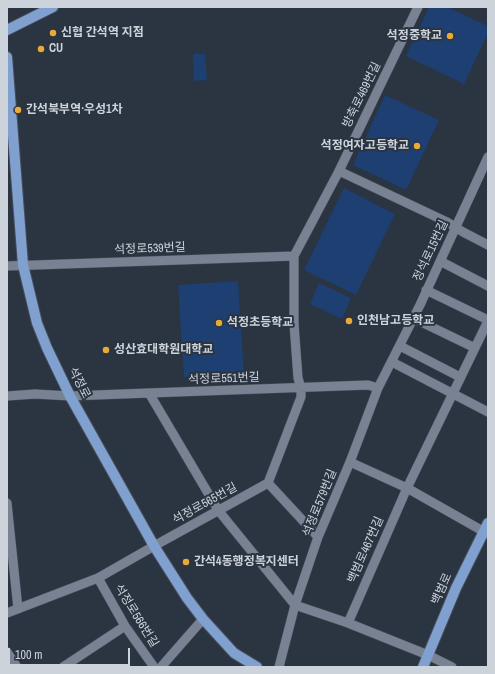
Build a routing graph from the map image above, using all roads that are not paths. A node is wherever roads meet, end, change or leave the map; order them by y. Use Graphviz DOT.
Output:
graph roads {
  1 [pos="53,7"];
  2 [pos="418,7"];
  3 [pos="7,30"];
  4 [pos="7,57"];
  5 [pos="488,157"];
  6 [pos="486,167"];
  7 [pos="339,171"];
  8 [pos="455,228"];
  9 [pos="488,245"];
  10 [pos="294,256"];
  11 [pos="440,261"];
  12 [pos="23,265"];
  13 [pos="7,266"];
  14 [pos="488,286"];
  15 [pos="426,290"];
  16 [pos="413,318"];
  17 [pos="488,321"];
  18 [pos="475,348"];
  19 [pos="396,354"];
  20 [pos="460,377"];
  21 [pos="301,388"];
  22 [pos="378,388"];
  23 [pos="452,392"];
  24 [pos="148,394"];
  25 [pos="7,396"];
  26 [pos="70,396"];
  27 [pos="488,412"];
  28 [pos="350,462"];
  29 [pos="268,483"];
  30 [pos="407,488"];
  31 [pos="7,503"];
  32 [pos="218,510"];
  33 [pos="486,530"];
  34 [pos="9,536"];
  35 [pos="318,537"];
  36 [pos="154,546"];
  37 [pos="98,578"];
  38 [pos="295,605"];
  39 [pos="18,609"];
  40 [pos="7,613"];
  41 [pos="203,619"];
  42 [pos="348,623"];
  43 [pos="125,626"];
  44 [pos="7,652"];
  45 [pos="428,655"];
  46 [pos="17,667"];
  47 [pos="63,667"];
  48 [pos="154,667"];
  49 [pos="161,667"];
  50 [pos="257,667"];
  51 [pos="279,667"];
  52 [pos="423,667"];
  53 [pos="452,667"];
  1 -- 3 [label="main road"];
  2 -- 7 [label="street, 방축로469번길"];
  4 -- 12 [label="main road, 석정로"];
  5 -- 6 [label="street, 정석로15번길"];
  6 -- 8 [label="street, 정석로15번길"];
  7 -- 8 [label="street"];
  7 -- 10 [label="street, 방축로469번길"];
  8 -- 9 [label="street"];
  8 -- 11 [label="street, 정석로15번길"];
  10 -- 12 [label="street, 석정로539번길"];
  10 -- 21 [label="street"];
  11 -- 14 [label="street"];
  11 -- 15 [label="street, 정석로15번길"];
  12 -- 13 [label="street, 석정로539번길"];
  12 -- 26 [label="main road, 석정로"];
  15 -- 16 [label="street, 정석로15번길"];
  15 -- 17 [label="street"];
  16 -- 18 [label="street"];
  16 -- 19 [label="street, 정석로15번길"];
  17 -- 18 [label="street, 백범로467번길"];
  18 -- 20 [label="street, 백범로467번길"];
  19 -- 20 [label="street"];
  19 -- 22 [label="street, 석정로579번길"];
  19 -- 23 [label="street"];
  20 -- 23 [label="street, 백범로467번길"];
  21 -- 22 [label="street, 석정로551번길"];
  21 -- 24 [label="street, 석정로551번길"];
  21 -- 29 [label="street"];
  22 -- 28 [label="street, 석정로579번길"];
  23 -- 27 [label="street"];
  23 -- 30 [label="street, 백범로467번길"];
  24 -- 26 [label="street, 석정로551번길"];
  24 -- 32 [label="street"];
  25 -- 26 [label="street, 석정로551번길"];
  26 -- 36 [label="main road, 석정로"];
  28 -- 30 [label="street"];
  28 -- 35 [label="street, 석정로579번길"];
  29 -- 32 [label="street, 석정로565번길"];
  29 -- 35 [label="street"];
  30 -- 33 [label="street"];
  30 -- 42 [label="street, 백범로467번길"];
  31 -- 34 [label="street"];
  32 -- 36 [label="street, 석정로565번길"];
  32 -- 38 [label="street"];
  33 -- 45 [label="main road, 백범로"];
  34 -- 39 [label="street"];
  35 -- 38 [label="street, 석정로579번길"];
  36 -- 37 [label="street, 석정로566번길"];
  36 -- 41 [label="main road, 석정로"];
  37 -- 39 [label="street, 석정로566번길"];
  37 -- 43 [label="street, 석정로566번길"];
  38 -- 42 [label="street"];
  38 -- 51 [label="street, 석정로579번길"];
  39 -- 40 [label="street, 석정로566번길"];
  41 -- 49 [label="street"];
  41 -- 50 [label="main road, 석정로"];
  42 -- 45 [label="street"];
  43 -- 47 [label="street"];
  43 -- 48 [label="street, 석정로566번길"];
  44 -- 46 [label="street"];
  45 -- 52 [label="main road, 백범로"];
  45 -- 53 [label="street"];
}
